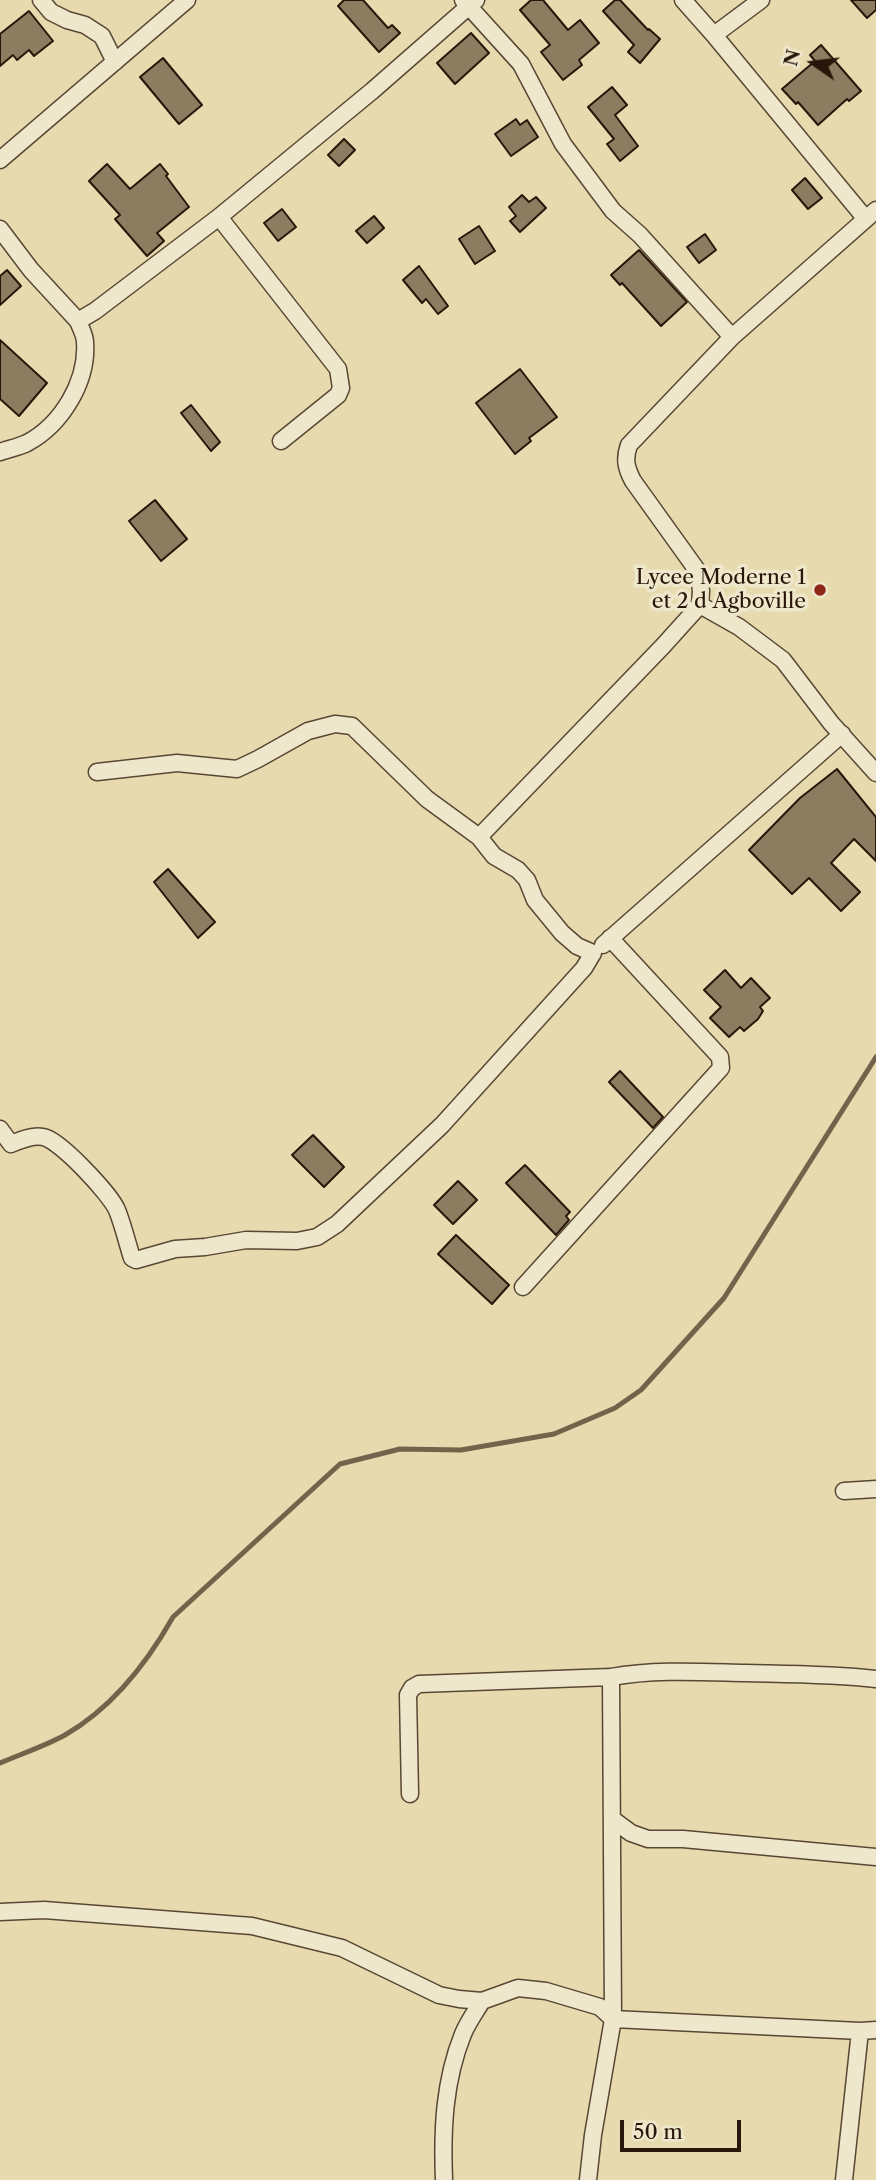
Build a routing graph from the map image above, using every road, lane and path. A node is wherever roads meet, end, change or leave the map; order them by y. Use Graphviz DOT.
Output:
graph roads {
  1 [pos="41,0"];
  2 [pos="187,0"];
  3 [pos="683,0"];
  4 [pos="761,0"];
  5 [pos="470,2"];
  6 [pos="714,35"];
  7 [pos="115,62"];
  8 [pos="0,160"];
  9 [pos="870,214"];
  10 [pos="219,218"];
  11 [pos="0,229"];
  12 [pos="78,321"];
  13 [pos="732,337"];
  14 [pos="281,442"];
  15 [pos="0,452"];
  16 [pos="700,605"];
  17 [pos="842,734"];
  18 [pos="97,772"];
  19 [pos="876,773"];
  20 [pos="479,836"];
  21 [pos="610,938"];
  22 [pos="593,953"];
  23 [pos="0,1129"];
  24 [pos="5,1148"];
  25 [pos="523,1287"];
  26 [pos="876,1489"];
  27 [pos="844,1491"];
  28 [pos="611,1677"];
  29 [pos="876,1679"];
  30 [pos="410,1794"];
  31 [pos="612,1819"];
  32 [pos="876,1857"];
  33 [pos="0,1912"];
  34 [pos="482,2001"];
  35 [pos="612,2019"];
  36 [pos="868,2030"];
  37 [pos="444,2180"];
  38 [pos="588,2180"];
  39 [pos="844,2180"];
  1 -- 7 [label="street"];
  2 -- 7 [label="street"];
  3 -- 6 [label="street"];
  4 -- 6 [label="street"];
  5 -- 10 [label="street"];
  5 -- 13 [label="street"];
  6 -- 9 [label="street"];
  7 -- 8 [label="street"];
  9 -- 13 [label="street"];
  10 -- 12 [label="street"];
  10 -- 14 [label="street"];
  11 -- 12 [label="street"];
  12 -- 15 [label="street"];
  13 -- 16 [label="street"];
  16 -- 17 [label="street"];
  16 -- 20 [label="street"];
  17 -- 19 [label="street"];
  17 -- 21 [label="street"];
  18 -- 20 [label="street"];
  20 -- 22 [label="street"];
  21 -- 22 [label="street"];
  21 -- 25 [label="street"];
  22 -- 24 [label="street"];
  23 -- 24 [label="street"];
  26 -- 27 [label="street"];
  28 -- 29 [label="street"];
  28 -- 30 [label="street"];
  28 -- 31 [label="street"];
  31 -- 32 [label="street"];
  31 -- 35 [label="street"];
  33 -- 34 [label="street"];
  34 -- 35 [label="street"];
  34 -- 37 [label="street"];
  35 -- 36 [label="street"];
  35 -- 38 [label="street"];
  36 -- 39 [label="street"];
}
